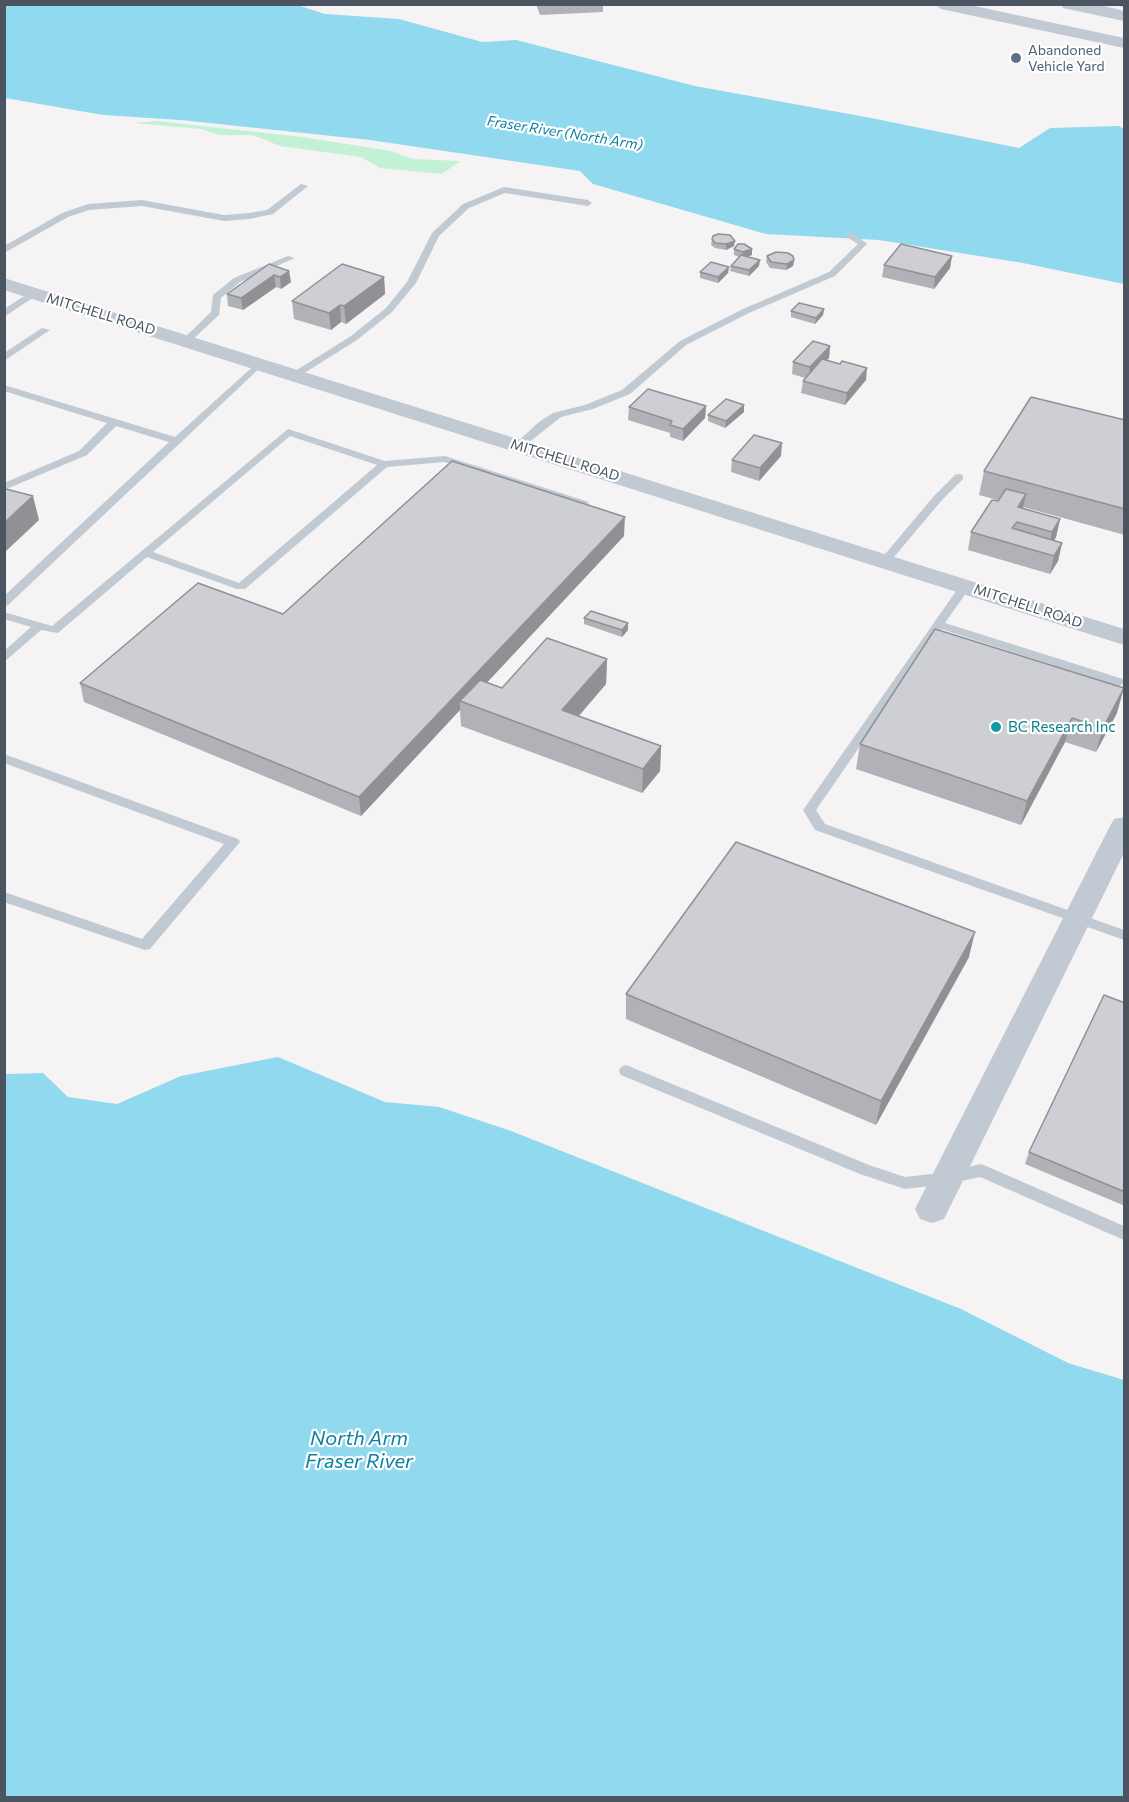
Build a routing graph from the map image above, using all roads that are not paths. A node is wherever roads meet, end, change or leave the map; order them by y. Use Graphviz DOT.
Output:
graph roads {
  1 [pos="941,4"];
  2 [pos="1069,4"];
  3 [pos="1120,4"];
  4 [pos="1125,5"];
  5 [pos="1125,16"];
  6 [pos="1125,43"];
  7 [pos="304,186"];
  8 [pos="588,203"];
  9 [pos="849,235"];
  10 [pos="4,250"];
  11 [pos="291,258"];
  12 [pos="4,284"];
  13 [pos="35,293"];
  14 [pos="4,314"];
  15 [pos="45,330"];
  16 [pos="186,341"];
  17 [pos="4,358"];
  18 [pos="259,364"];
  19 [pos="295,375"];
  20 [pos="4,388"];
  21 [pos="114,422"];
  22 [pos="176,441"];
  23 [pos="519,446"];
  24 [pos="384,464"];
  25 [pos="959,477"];
  26 [pos="5,488"];
  27 [pos="584,502"];
  28 [pos="145,553"];
  29 [pos="885,561"];
  30 [pos="965,586"];
  31 [pos="4,603"];
  32 [pos="4,615"];
  33 [pos="940,625"];
  34 [pos="39,626"];
  35 [pos="1125,637"];
  36 [pos="4,658"];
  37 [pos="1119,682"];
  38 [pos="4,758"];
  39 [pos="1125,826"];
  40 [pos="4,897"];
  41 [pos="1079,918"];
  42 [pos="1125,935"];
  43 [pos="626,1071"];
  44 [pos="948,1178"];
  45 [pos="932,1209"];
  46 [pos="1125,1233"];
  1 -- 6 [label="street"];
  2 -- 5 [label="street"];
  3 -- 4 [label="lane"];
  7 -- 10 [label="lane"];
  8 -- 19 [label="lane"];
  9 -- 23 [label="lane"];
  11 -- 16 [label="lane"];
  12 -- 13 [label="street, MITCHELL ROAD"];
  13 -- 14 [label="lane"];
  13 -- 16 [label="street, MITCHELL ROAD"];
  15 -- 17 [label="lane"];
  16 -- 18 [label="street, MITCHELL ROAD"];
  18 -- 19 [label="street, MITCHELL ROAD"];
  18 -- 22 [label="lane"];
  19 -- 23 [label="street, MITCHELL ROAD"];
  20 -- 21 [label="lane"];
  21 -- 22 [label="lane"];
  21 -- 26 [label="lane"];
  22 -- 31 [label="lane"];
  23 -- 29 [label="street, MITCHELL ROAD"];
  24 -- 27 [label="lane"];
  24 -- 28 [label="lane"];
  24 -- 28 [label="lane"];
  25 -- 29 [label="lane"];
  28 -- 34 [label="lane"];
  29 -- 30 [label="street, MITCHELL ROAD"];
  30 -- 33 [label="lane"];
  30 -- 35 [label="street, MITCHELL ROAD"];
  32 -- 34 [label="lane"];
  33 -- 37 [label="lane"];
  33 -- 41 [label="lane"];
  34 -- 36 [label="lane"];
  38 -- 40 [label="lane"];
  39 -- 41 [label="street"];
  41 -- 42 [label="lane"];
  41 -- 44 [label="street"];
  43 -- 44 [label="lane"];
  44 -- 45 [label="street"];
  44 -- 46 [label="lane"];
}
